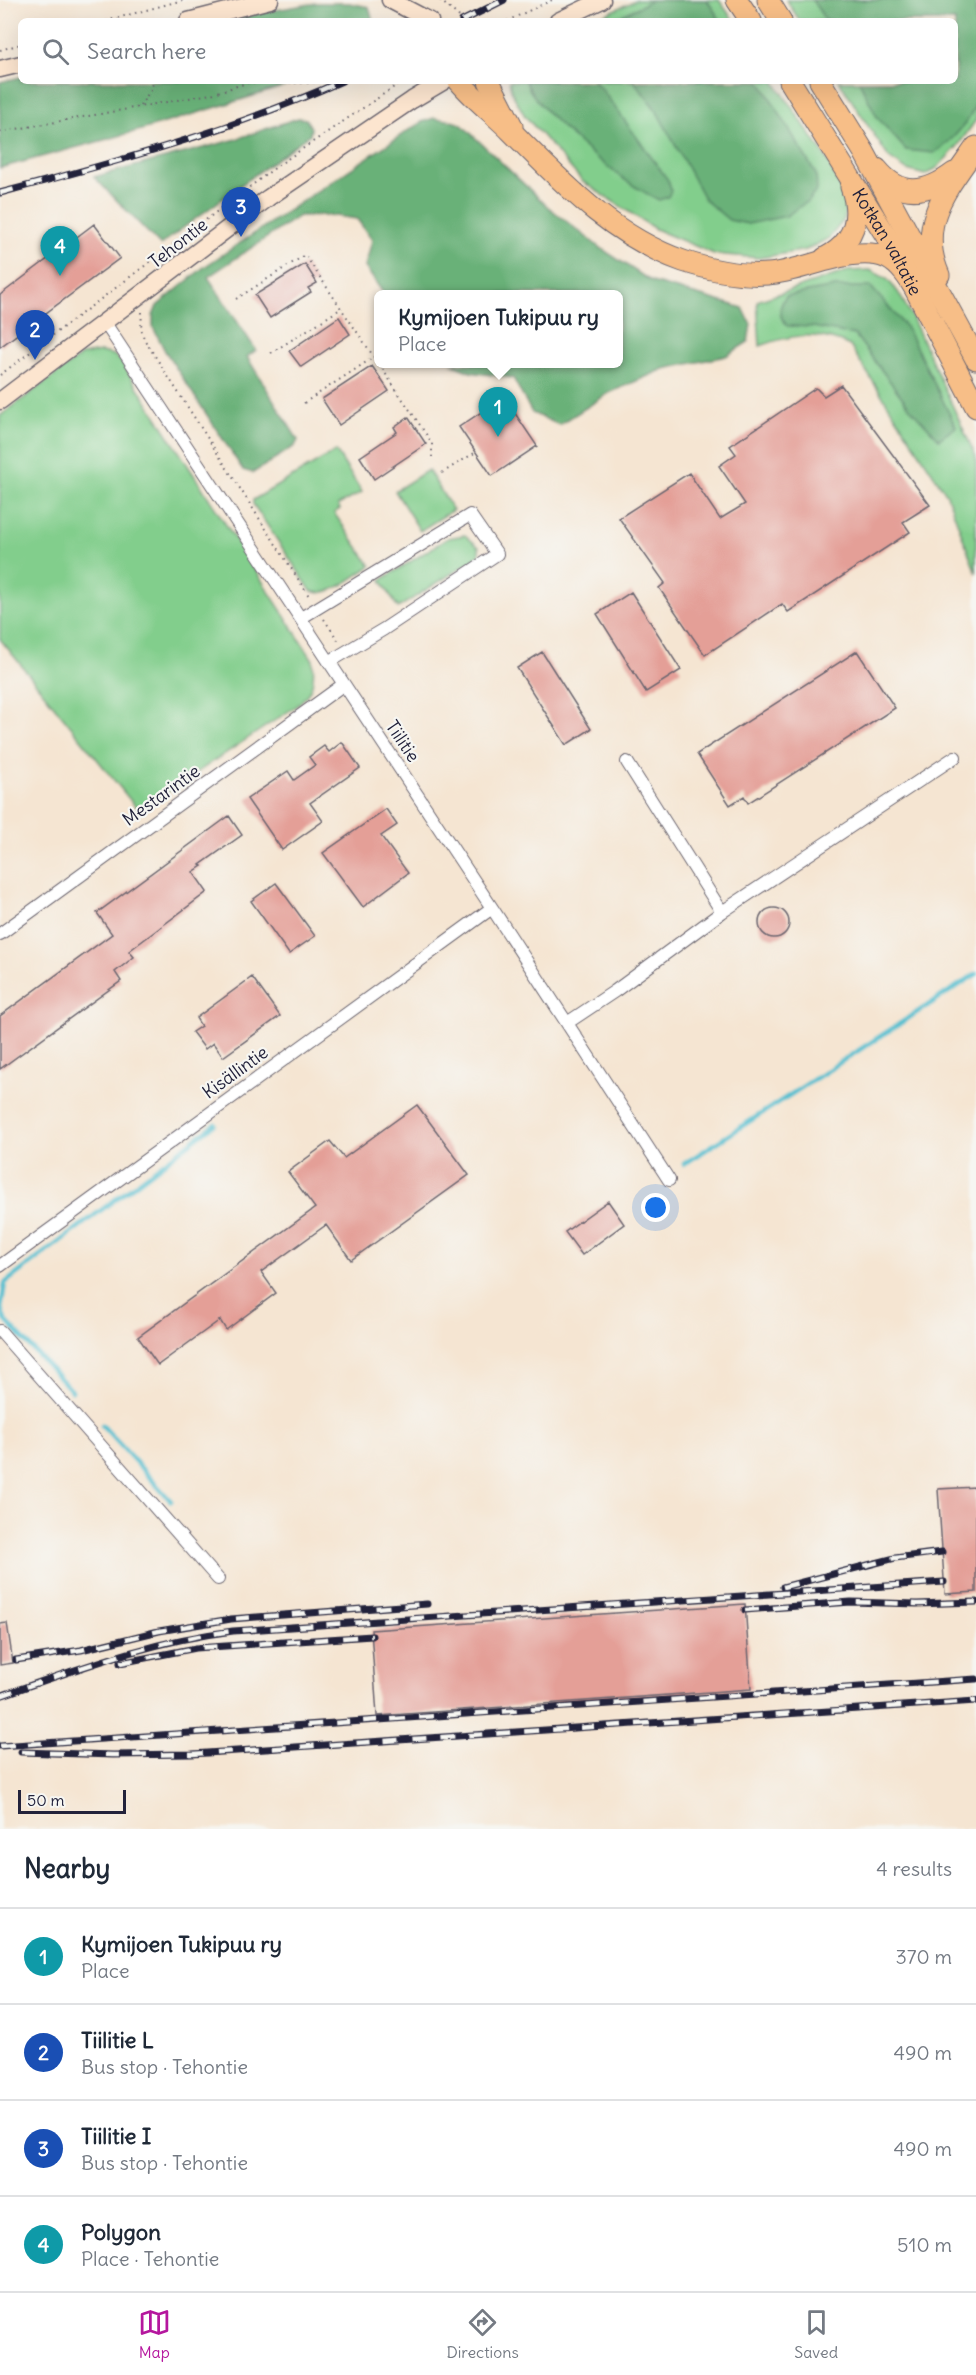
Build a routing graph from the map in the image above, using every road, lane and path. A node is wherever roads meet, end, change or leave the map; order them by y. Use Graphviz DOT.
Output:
graph roads {
  1 [pos="183,0"];
  2 [pos="270,0"];
  3 [pos="390,0"];
  4 [pos="440,0"];
  5 [pos="552,0"];
  6 [pos="602,0"];
  7 [pos="737,0"];
  8 [pos="768,0"];
  9 [pos="413,15"];
  10 [pos="117,18"];
  11 [pos="200,18"];
  12 [pos="461,18"];
  13 [pos="513,18"];
  14 [pos="564,18"];
  15 [pos="749,18"];
  16 [pos="779,18"];
  17 [pos="18,45"];
  18 [pos="0,50"];
  19 [pos="18,65"];
  20 [pos="0,69"];
  21 [pos="153,84"];
  22 [pos="244,84"];
  23 [pos="399,84"];
  24 [pos="439,84"];
  25 [pos="462,84"];
  26 [pos="491,84"];
  27 [pos="792,84"];
  28 [pos="822,84"];
  29 [pos="140,106"];
  30 [pos="0,132"];
  31 [pos="528,148"];
  32 [pos="864,152"];
  33 [pos="971,154"];
  34 [pos="838,158"];
  35 [pos="808,267"];
  36 [pos="236,299"];
  37 [pos="924,303"];
  38 [pos="342,308"];
  39 [pos="143,311"];
  40 [pos="105,322"];
  41 [pos="272,353"];
  42 [pos="974,355"];
  43 [pos="374,357"];
  44 [pos="381,368"];
  45 [pos="0,375"];
  46 [pos="0,402"];
  47 [pos="304,403"];
  48 [pos="976,407"];
  49 [pos="476,452"];
  50 [pos="432,457"];
  51 [pos="442,473"];
  52 [pos="317,608"];
  53 [pos="301,618"];
  54 [pos="345,652"];
  55 [pos="329,662"];
  56 [pos="344,684"];
  57 [pos="955,757"];
  58 [pos="627,762"];
  59 [pos="492,908"];
  60 [pos="722,912"];
  61 [pos="0,934"];
  62 [pos="567,1023"];
  63 [pos="669,1180"];
  64 [pos="0,1266"];
  65 [pos="0,1331"];
  66 [pos="218,1579"];
  1 -- 10 [label="path"];
  2 -- 11 [label="street"];
  3 -- 9 [label="street"];
  4 -- 12 [label="path"];
  5 -- 13 [label="path"];
  6 -- 14 [label="street"];
  7 -- 15 [label="highway"];
  8 -- 16 [label="highway"];
  17 -- 18 [label="path"];
  19 -- 20 [label="street"];
  21 -- 29 [label="path"];
  22 -- 29 [label="path"];
  23 -- 45 [label="path"];
  24 -- 40 [label="street, Tehontie"];
  25 -- 31 [label="highway"];
  26 -- 31 [label="highway"];
  27 -- 34 [label="highway, Kotkan valtatie"];
  28 -- 32 [label="highway, Kotkan valtatie"];
  29 -- 30 [label="path"];
  31 -- 35 [label="highway"];
  32 -- 33 [label="highway"];
  32 -- 42 [label="highway, Kotkan valtatie"];
  33 -- 42 [label="highway"];
  34 -- 35 [label="highway"];
  34 -- 37 [label="highway, Kotkan valtatie"];
  35 -- 37 [label="highway"];
  36 -- 38 [label="path"];
  37 -- 48 [label="highway, Kotkan valtatie"];
  38 -- 41 [label="path"];
  38 -- 43 [label="path"];
  39 -- 52 [label="path"];
  40 -- 46 [label="street, Tehontie"];
  40 -- 53 [label="street, Tiilitie"];
  43 -- 47 [label="path"];
  44 -- 50 [label="path"];
  49 -- 51 [label="path"];
  52 -- 53 [label="street"];
  52 -- 54 [label="path"];
  52 -- 54 [label="street"];
  53 -- 55 [label="street, Tiilitie"];
  54 -- 55 [label="street"];
  55 -- 56 [label="street, Tiilitie"];
  56 -- 59 [label="street, Tiilitie"];
  56 -- 61 [label="street, Mestarintie"];
  57 -- 60 [label="street"];
  58 -- 60 [label="street"];
  59 -- 62 [label="street, Tiilitie"];
  59 -- 64 [label="street, Kisällintie"];
  60 -- 62 [label="street"];
  62 -- 63 [label="street, Tiilitie"];
  65 -- 66 [label="street"];
}
